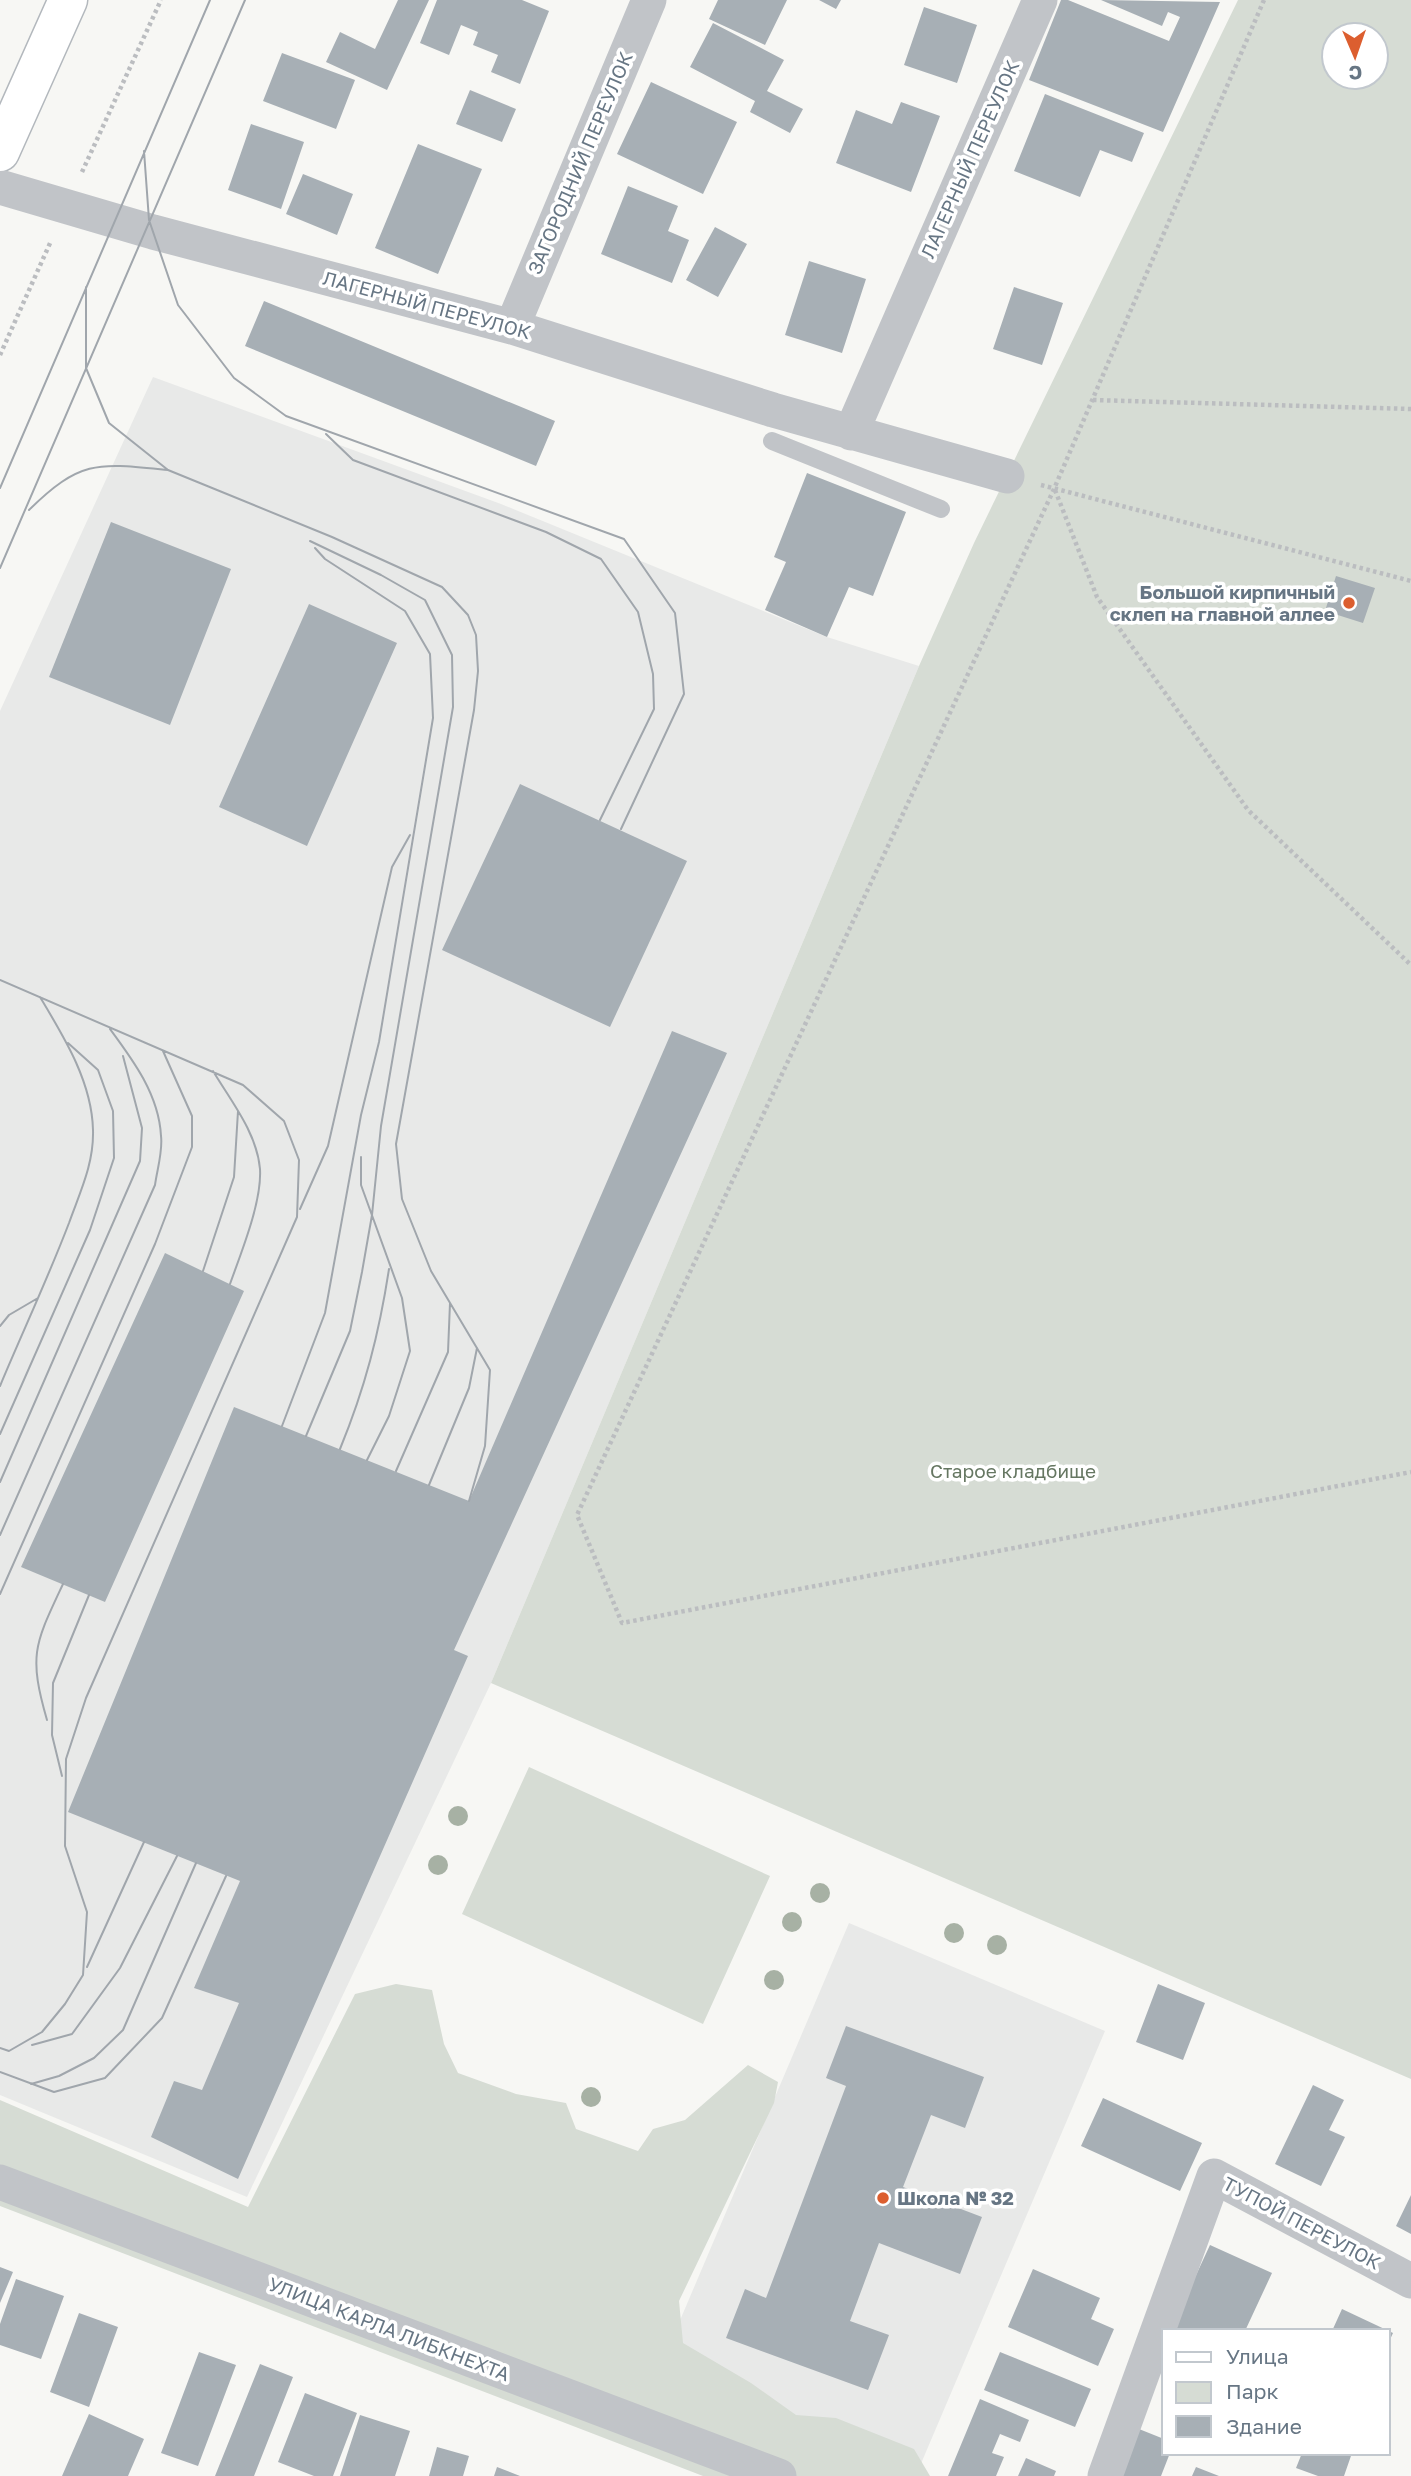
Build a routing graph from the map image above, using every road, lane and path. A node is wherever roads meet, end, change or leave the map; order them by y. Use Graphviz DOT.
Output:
graph roads {
  1 [pos="68,0"];
  2 [pos="649,0"];
  3 [pos="1040,0"];
  4 [pos="1264,0"];
  5 [pos="0,152"];
  6 [pos="0,187"];
  7 [pos="512,327"];
  8 [pos="1093,400"];
  9 [pos="1411,409"];
  10 [pos="851,433"];
  11 [pos="772,441"];
  12 [pos="1007,476"];
  13 [pos="1054,489"];
  14 [pos="941,509"];
  15 [pos="1411,581"];
  16 [pos="1411,965"];
  17 [pos="1411,1472"];
  18 [pos="0,2182"];
  19 [pos="1411,2281"];
  20 [pos="779,2476"];
  21 [pos="1105,2476"];
  1 -- 5 [label="main road"];
  2 -- 7 [label="street, ЗАГОРОДНИЙ ПЕРЕУЛОК"];
  3 -- 10 [label="street, ЛАГЕРНЫЙ ПЕРЕУЛОК"];
  4 -- 8 [label="path"];
  6 -- 7 [label="street, ЛАГЕРНЫЙ ПЕРЕУЛОК"];
  7 -- 10 [label="street, ЛАГЕРНЫЙ ПЕРЕУЛОК"];
  8 -- 9 [label="path"];
  8 -- 13 [label="path"];
  10 -- 12 [label="street, ЛАГЕРНЫЙ ПЕРЕУЛОК"];
  11 -- 14 [label="lane"];
  12 -- 13 [label="path"];
  13 -- 15 [label="path"];
  13 -- 16 [label="path"];
  13 -- 17 [label="path"];
  18 -- 20 [label="street, УЛИЦА КАРЛА ЛИБКНЕХТА"];
  19 -- 21 [label="street, ТУПОЙ ПЕРЕУЛОК"];
}
